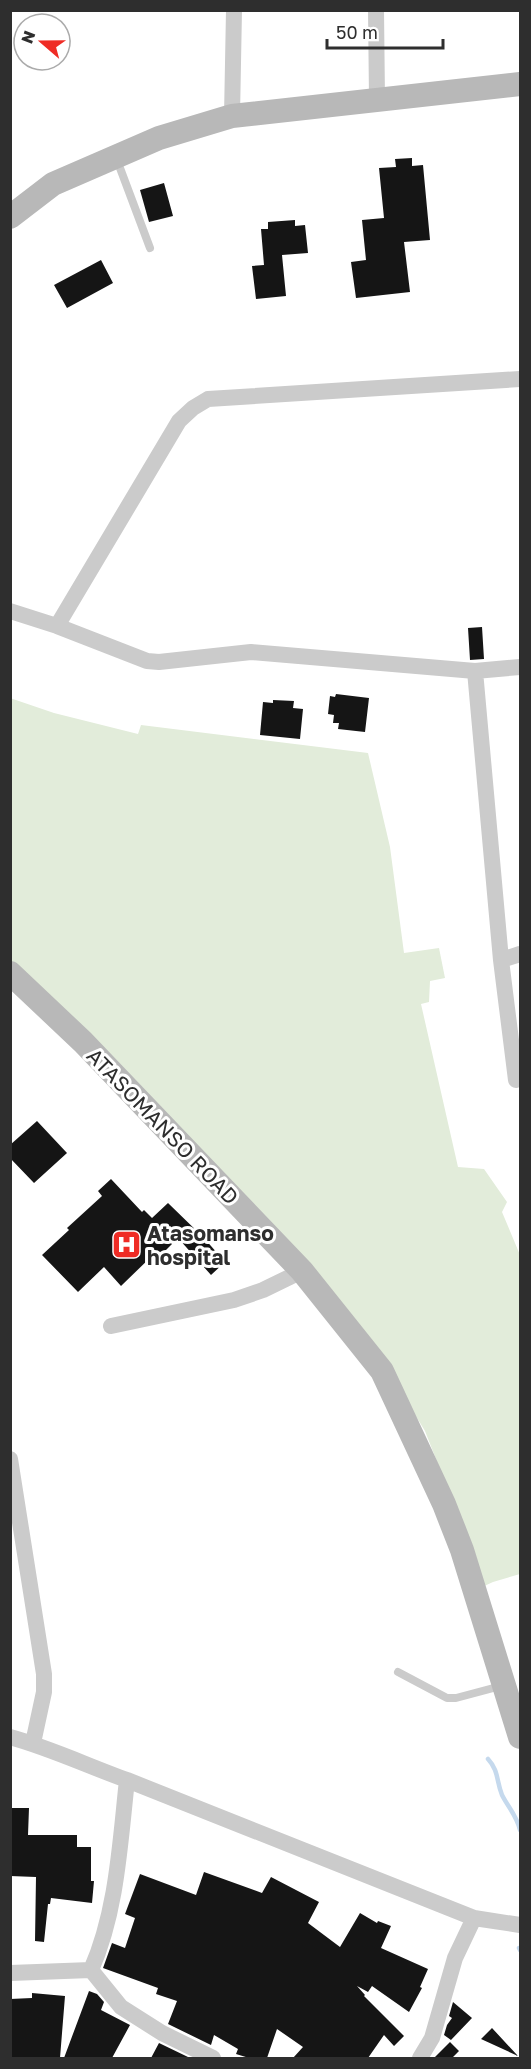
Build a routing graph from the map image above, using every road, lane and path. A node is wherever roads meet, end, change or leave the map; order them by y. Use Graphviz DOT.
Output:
graph roads {
  1 [pos="234,10"];
  2 [pos="376,10"];
  3 [pos="520,84"];
  4 [pos="377,99"];
  5 [pos="232,116"];
  6 [pos="115,157"];
  7 [pos="10,217"];
  8 [pos="150,248"];
  9 [pos="520,379"];
  10 [pos="10,611"];
  11 [pos="57,626"];
  12 [pos="520,667"];
  13 [pos="475,671"];
  14 [pos="520,954"];
  15 [pos="501,960"];
  16 [pos="10,973"];
  17 [pos="516,1080"];
  18 [pos="302,1271"];
  19 [pos="111,1326"];
  20 [pos="10,1459"];
  21 [pos="398,1672"];
  22 [pos="504,1686"];
  23 [pos="10,1737"];
  24 [pos="520,1737"];
  25 [pos="33,1743"];
  26 [pos="127,1780"];
  27 [pos="474,1917"];
  28 [pos="520,1925"];
  29 [pos="91,1970"];
  30 [pos="10,1973"];
  31 [pos="213,2058"];
  32 [pos="420,2058"];
  1 -- 5 [label="street"];
  2 -- 4 [label="street"];
  3 -- 4 [label="street"];
  4 -- 5 [label="street"];
  5 -- 6 [label="street"];
  6 -- 7 [label="street"];
  6 -- 8 [label="lane"];
  9 -- 11 [label="street"];
  10 -- 11 [label="street"];
  11 -- 13 [label="street"];
  12 -- 13 [label="street"];
  13 -- 15 [label="street"];
  14 -- 15 [label="street"];
  15 -- 17 [label="street"];
  16 -- 18 [label="street, ATASOMANSO ROAD"];
  18 -- 19 [label="street"];
  18 -- 22 [label="street, ATASOMANSO ROAD"];
  20 -- 25 [label="street"];
  21 -- 22 [label="lane"];
  22 -- 24 [label="street, ATASOMANSO ROAD"];
  23 -- 25 [label="street"];
  25 -- 26 [label="street"];
  26 -- 27 [label="street"];
  26 -- 29 [label="street"];
  27 -- 28 [label="street"];
  27 -- 32 [label="street"];
  29 -- 30 [label="street"];
  29 -- 31 [label="street"];
}
